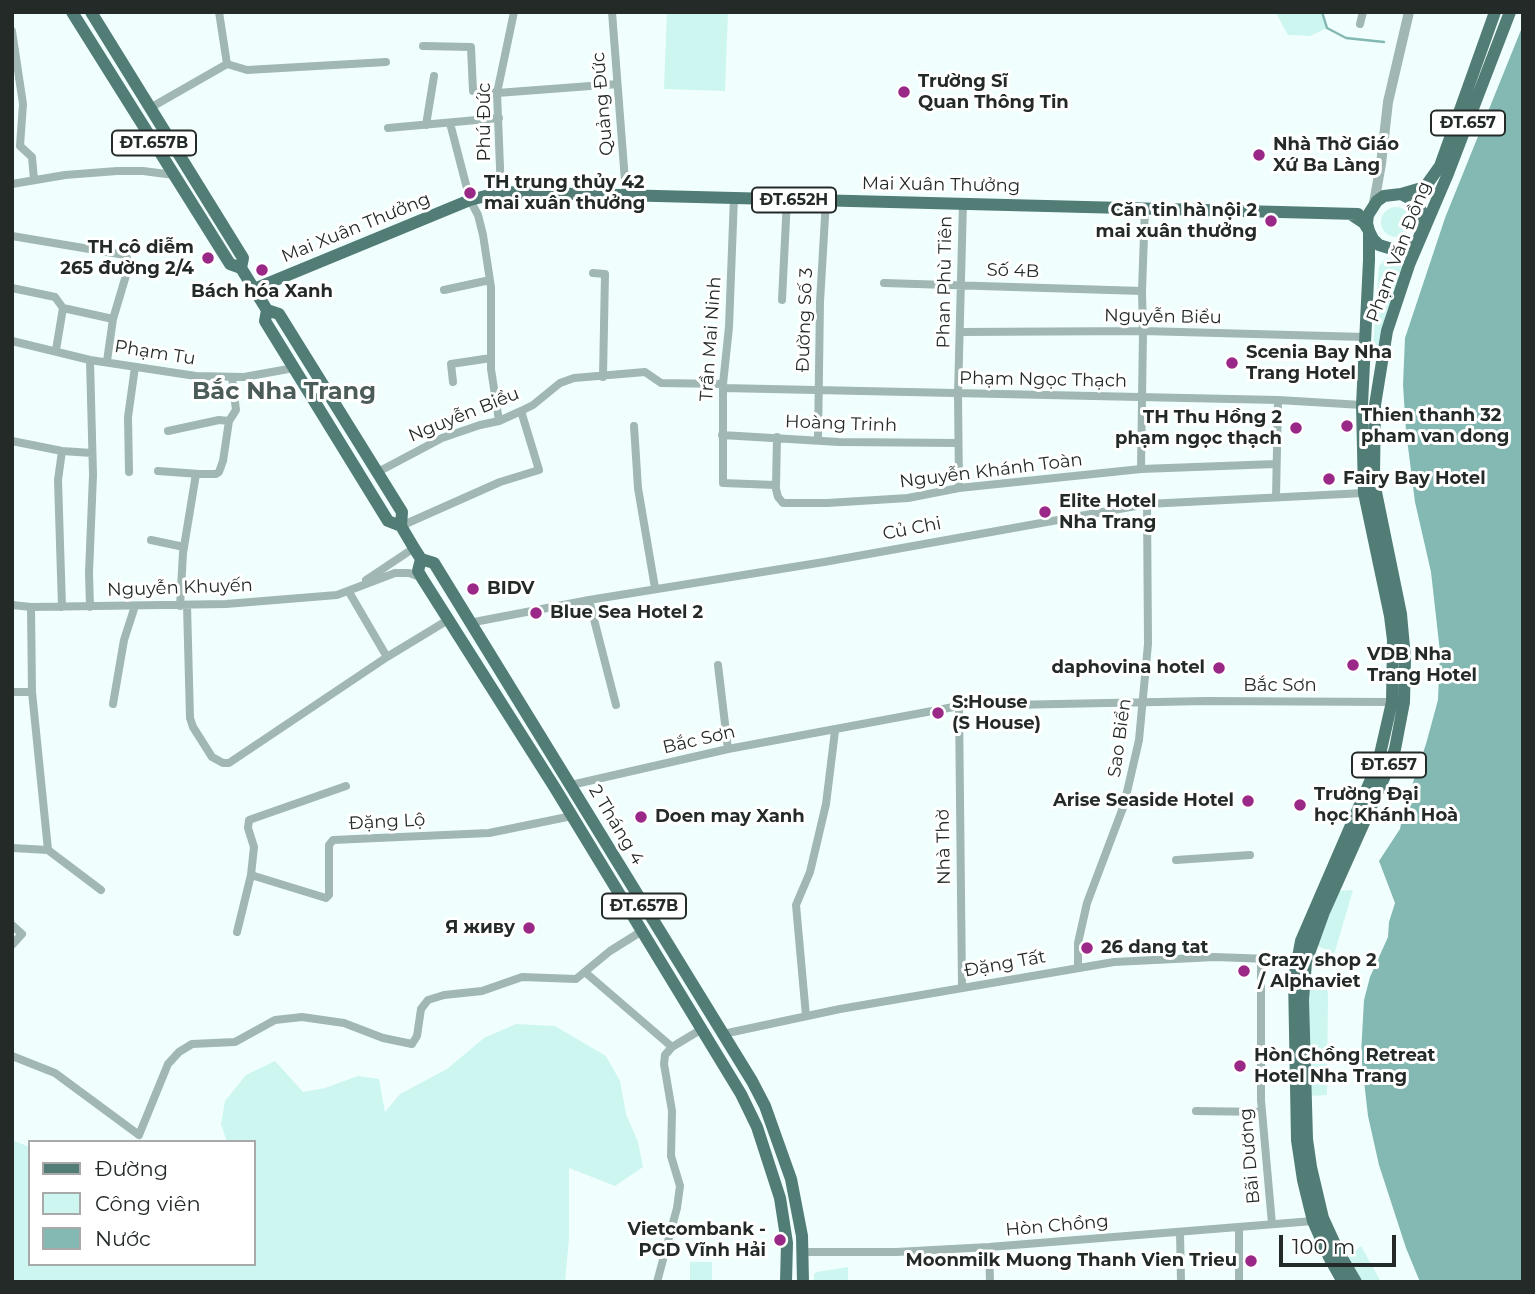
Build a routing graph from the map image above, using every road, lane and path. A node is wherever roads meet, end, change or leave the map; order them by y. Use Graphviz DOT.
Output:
graph roads {
  1 [pos="72,12"];
  2 [pos="91,12"];
  3 [pos="219,12"];
  4 [pos="514,12"];
  5 [pos="612,12"];
  6 [pos="1363,12"];
  7 [pos="1409,12"];
  8 [pos="1495,12"];
  9 [pos="1510,12"];
  10 [pos="1360,24"];
  11 [pos="12,31"];
  12 [pos="423,46"];
  13 [pos="386,62"];
  14 [pos="227,64"];
  15 [pos="434,76"];
  16 [pos="617,84"];
  17 [pos="498,93"];
  18 [pos="150,108"];
  19 [pos="499,117"];
  20 [pos="450,123"];
  21 [pos="426,125"];
  22 [pos="388,128"];
  23 [pos="1381,164"];
  24 [pos="174,175"];
  25 [pos="34,180"];
  26 [pos="12,184"];
  27 [pos="501,192"];
  28 [pos="626,194"];
  29 [pos="1401,194"];
  30 [pos="734,197"];
  31 [pos="787,199"];
  32 [pos="470,200"];
  33 [pos="826,200"];
  34 [pos="963,203"];
  35 [pos="1145,207"];
  36 [pos="1372,207"];
  37 [pos="1352,215"];
  38 [pos="1369,232"];
  39 [pos="1422,233"];
  40 [pos="12,236"];
  41 [pos="241,268"];
  42 [pos="593,273"];
  43 [pos="491,280"];
  44 [pos="884,283"];
  45 [pos="960,285"];
  46 [pos="12,288"];
  47 [pos="254,289"];
  48 [pos="444,290"];
  49 [pos="1142,291"];
  50 [pos="782,300"];
  51 [pos="63,308"];
  52 [pos="267,310"];
  53 [pos="113,319"];
  54 [pos="1143,331"];
  55 [pos="960,332"];
  56 [pos="1365,337"];
  57 [pos="12,341"];
  58 [pos="56,350"];
  59 [pos="491,358"];
  60 [pos="90,360"];
  61 [pos="107,361"];
  62 [pos="135,367"];
  63 [pos="294,368"];
  64 [pos="232,377"];
  65 [pos="603,377"];
  66 [pos="453,382"];
  67 [pos="723,386"];
  68 [pos="819,389"];
  69 [pos="958,394"];
  70 [pos="1141,399"];
  71 [pos="1278,400"];
  72 [pos="1362,405"];
  73 [pos="521,411"];
  74 [pos="229,421"];
  75 [pos="499,421"];
  76 [pos="634,425"];
  77 [pos="168,432"];
  78 [pos="722,435"];
  79 [pos="777,437"];
  80 [pos="818,440"];
  81 [pos="12,442"];
  82 [pos="958,443"];
  83 [pos="62,451"];
  84 [pos="92,453"];
  85 [pos="1276,464"];
  86 [pos="1141,469"];
  87 [pos="158,471"];
  88 [pos="129,472"];
  89 [pos="376,473"];
  90 [pos="196,474"];
  91 [pos="776,486"];
  92 [pos="959,488"];
  93 [pos="1370,492"];
  94 [pos="1276,497"];
  95 [pos="1147,504"];
  96 [pos="401,526"];
  97 [pos="150,540"];
  98 [pos="184,547"];
  99 [pos="418,554"];
  100 [pos="422,578"];
  101 [pos="655,588"];
  102 [pos="349,592"];
  103 [pos="589,600"];
  104 [pos="12,605"];
  105 [pos="183,605"];
  106 [pos="135,606"];
  107 [pos="31,607"];
  108 [pos="62,607"];
  109 [pos="90,607"];
  110 [pos="448,620"];
  111 [pos="469,623"];
  112 [pos="387,657"];
  113 [pos="718,665"];
  114 [pos="12,692"];
  115 [pos="32,692"];
  116 [pos="1141,702"];
  117 [pos="1398,702"];
  118 [pos="113,704"];
  119 [pos="615,705"];
  120 [pos="958,706"];
  121 [pos="835,731"];
  122 [pos="728,749"];
  123 [pos="571,785"];
  124 [pos="346,786"];
  125 [pos="555,788"];
  126 [pos="572,816"];
  127 [pos="12,848"];
  128 [pos="48,850"];
  129 [pos="1250,855"];
  130 [pos="1176,860"];
  131 [pos="251,875"];
  132 [pos="101,890"];
  133 [pos="12,925"];
  134 [pos="642,931"];
  135 [pos="237,932"];
  136 [pos="12,945"];
  137 [pos="1261,959"];
  138 [pos="1301,961"];
  139 [pos="1078,967"];
  140 [pos="586,973"];
  141 [pos="962,987"];
  142 [pos="806,1016"];
  143 [pos="702,1029"];
  144 [pos="723,1034"];
  145 [pos="710,1042"];
  146 [pos="672,1047"];
  147 [pos="12,1056"];
  148 [pos="1196,1111"];
  149 [pos="1262,1112"];
  150 [pos="1318,1219"];
  151 [pos="1272,1224"];
  152 [pos="1239,1227"];
  153 [pos="1180,1231"];
  154 [pos="787,1244"];
  155 [pos="989,1247"];
  156 [pos="803,1252"];
  157 [pos="657,1282"];
  158 [pos="786,1282"];
  159 [pos="803,1282"];
  160 [pos="990,1282"];
  161 [pos="1181,1282"];
  162 [pos="1239,1282"];
  163 [pos="1343,1282"];
  164 [pos="1356,1282"];
  1 -- 24 [label="main road, 2 Tháng 4 / ĐT.657B"];
  2 -- 18 [label="main road, 2 Tháng 4 / ĐT.657B"];
  3 -- 14 [label="street"];
  4 -- 17 [label="street, Phú Đức"];
  5 -- 16 [label="street, Quảng Đức"];
  6 -- 10 [label="street"];
  7 -- 23 [label="street"];
  8 -- 29 [label="main road, Phạm Văn Đồng / ĐT.657"];
  9 -- 39 [label="main road, Phạm Văn Đồng / ĐT.657"];
  11 -- 25 [label="street"];
  12 -- 17 [label="street"];
  13 -- 14 [label="street"];
  14 -- 18 [label="street"];
  15 -- 21 [label="street"];
  16 -- 17 [label="street"];
  16 -- 28 [label="street, Quảng Đức"];
  17 -- 19 [label="street, Phú Đức"];
  18 -- 41 [label="main road, 2 Tháng 4 / ĐT.657B"];
  19 -- 20 [label="street"];
  19 -- 27 [label="street, Phú Đức"];
  20 -- 21 [label="street"];
  20 -- 32 [label="street"];
  21 -- 22 [label="street"];
  23 -- 29 [label="street"];
  23 -- 36 [label="street"];
  24 -- 25 [label="street"];
  24 -- 41 [label="main road, 2 Tháng 4 / ĐT.657B"];
  25 -- 26 [label="street"];
  27 -- 28 [label="main road, Mai Xuân Thưởng / ĐT.652H"];
  27 -- 32 [label="main road, Mai Xuân Thưởng / ĐT.652H"];
  28 -- 30 [label="main road, Mai Xuân Thưởng / ĐT.652H"];
  29 -- 36 [label="main road, ĐT.657"];
  29 -- 39 [label="main road"];
  30 -- 31 [label="main road, Mai Xuân Thưởng / ĐT.652H"];
  30 -- 67 [label="street, Trần Mai Ninh"];
  31 -- 33 [label="main road, Mai Xuân Thưởng / ĐT.652H"];
  31 -- 50 [label="street"];
  32 -- 43 [label="street"];
  32 -- 47 [label="main road, Mai Xuân Thưởng / ĐT.652H"];
  33 -- 34 [label="main road, Mai Xuân Thưởng / ĐT.652H"];
  33 -- 68 [label="street, Đường Số 3"];
  34 -- 35 [label="main road, Mai Xuân Thưởng / ĐT.652H"];
  34 -- 45 [label="street, Phan Phù Tiên"];
  35 -- 37 [label="main road, Mai Xuân Thưởng / ĐT.652H"];
  35 -- 49 [label="street"];
  36 -- 37 [label="main road, Mai Xuân Thưởng / ĐT.652H"];
  36 -- 38 [label="main road, ĐT.657"];
  37 -- 38 [label="main road"];
  38 -- 39 [label="main road"];
  38 -- 56 [label="main road, Phạm Văn Đồng / ĐT.657"];
  39 -- 93 [label="main road, Phạm Văn Đồng / ĐT.657"];
  40 -- 53 [label="street"];
  41 -- 47 [label="main road, 2 Tháng 4 / ĐT.657B"];
  42 -- 65 [label="street"];
  43 -- 48 [label="street"];
  43 -- 59 [label="street"];
  44 -- 45 [label="street, Số 4B"];
  45 -- 49 [label="street, Số 4B"];
  45 -- 55 [label="street, Phan Phù Tiên"];
  46 -- 51 [label="street"];
  47 -- 52 [label="main road, 2 Tháng 4 / ĐT.657B"];
  49 -- 54 [label="street"];
  51 -- 53 [label="street"];
  51 -- 58 [label="street"];
  52 -- 63 [label="main road, 2 Tháng 4 / ĐT.657B"];
  52 -- 89 [label="main road, 2 Tháng 4 / ĐT.657B"];
  53 -- 61 [label="street"];
  54 -- 55 [label="street, Nguyễn Biểu"];
  54 -- 56 [label="street, Nguyễn Biểu"];
  54 -- 70 [label="street"];
  55 -- 69 [label="street, Phan Phù Tiên"];
  56 -- 72 [label="main road, Phạm Văn Đồng / ĐT.657"];
  57 -- 58 [label="street, Phạm Tu"];
  58 -- 60 [label="street, Phạm Tu"];
  59 -- 66 [label="street"];
  59 -- 75 [label="street"];
  60 -- 61 [label="street, Phạm Tu"];
  60 -- 84 [label="street"];
  61 -- 62 [label="street, Phạm Tu"];
  62 -- 64 [label="street, Phạm Tu"];
  62 -- 88 [label="street"];
  63 -- 64 [label="street, Phạm Tu"];
  63 -- 96 [label="main road, 2 Tháng 4 / ĐT.657B"];
  64 -- 74 [label="street"];
  65 -- 67 [label="street, Nguyễn Biểu"];
  65 -- 73 [label="street, Nguyễn Biểu"];
  67 -- 68 [label="street, Phạm Ngọc Thạch"];
  67 -- 78 [label="street, Trần Mai Ninh"];
  68 -- 69 [label="street, Phạm Ngọc Thạch"];
  68 -- 80 [label="street, Đường Số 3"];
  69 -- 70 [label="street, Phạm Ngọc Thạch"];
  69 -- 82 [label="street, Phan Phù Tiên"];
  70 -- 71 [label="street, Phạm Ngọc Thạch"];
  70 -- 86 [label="street"];
  71 -- 72 [label="street, Phạm Ngọc Thạch"];
  71 -- 85 [label="street"];
  72 -- 93 [label="main road, Phạm Văn Đồng / ĐT.657"];
  73 -- 75 [label="street, Nguyễn Biểu"];
  73 -- 96 [label="street"];
  74 -- 77 [label="street"];
  74 -- 90 [label="street"];
  75 -- 89 [label="street, Nguyễn Biểu"];
  76 -- 101 [label="street"];
  78 -- 79 [label="street, Hoàng Trinh"];
  78 -- 91 [label="street, Trần Mai Ninh"];
  79 -- 80 [label="street, Hoàng Trinh"];
  79 -- 91 [label="street"];
  80 -- 82 [label="street, Hoàng Trinh"];
  81 -- 83 [label="street"];
  82 -- 92 [label="street, Phan Phù Tiên"];
  83 -- 84 [label="street"];
  83 -- 108 [label="street"];
  84 -- 109 [label="street"];
  85 -- 86 [label="street, Nguyễn Khánh Toàn"];
  85 -- 94 [label="street"];
  86 -- 92 [label="street, Nguyễn Khánh Toàn"];
  87 -- 90 [label="street"];
  89 -- 96 [label="main road, 2 Tháng 4 / ĐT.657B"];
  90 -- 98 [label="street"];
  91 -- 92 [label="street, Nguyễn Khánh Toàn"];
  93 -- 94 [label="street, Củ Chi"];
  93 -- 117 [label="main road, Phạm Văn Đồng / ĐT.657"];
  94 -- 95 [label="street, Củ Chi"];
  95 -- 101 [label="street, Củ Chi"];
  95 -- 116 [label="street, Sao Biển"];
  96 -- 99 [label="main road, 2 Tháng 4 / ĐT.657B"];
  97 -- 98 [label="street"];
  98 -- 105 [label="street"];
  99 -- 100 [label="main road, 2 Tháng 4 / ĐT.657B"];
  99 -- 102 [label="street, Nguyễn Khuyến"];
  99 -- 111 [label="main road, 2 Tháng 4 / ĐT.657B"];
  100 -- 102 [label="street, Nguyễn Khuyến"];
  100 -- 110 [label="main road, 2 Tháng 4 / ĐT.657B"];
  101 -- 103 [label="street, Củ Chi"];
  102 -- 105 [label="street, Nguyễn Khuyến"];
  102 -- 112 [label="street"];
  103 -- 111 [label="street, Củ Chi"];
  103 -- 119 [label="street"];
  104 -- 107 [label="street, Nguyễn Khuyến"];
  105 -- 106 [label="street, Nguyễn Khuyến"];
  105 -- 112 [label="street"];
  106 -- 109 [label="street, Nguyễn Khuyến"];
  106 -- 118 [label="street"];
  107 -- 108 [label="street, Nguyễn Khuyến"];
  107 -- 115 [label="street"];
  108 -- 109 [label="street, Nguyễn Khuyến"];
  110 -- 112 [label="street"];
  110 -- 125 [label="main road, 2 Tháng 4 / ĐT.657B"];
  111 -- 123 [label="main road, 2 Tháng 4 / ĐT.657B"];
  113 -- 122 [label="street"];
  114 -- 115 [label="street"];
  115 -- 128 [label="street"];
  116 -- 117 [label="street, Bắc Sơn"];
  116 -- 120 [label="street, Bắc Sơn"];
  116 -- 139 [label="street, Sao Biển"];
  117 -- 138 [label="main road, Phạm Văn Đồng / ĐT.657"];
  120 -- 121 [label="street, Bắc Sơn"];
  120 -- 141 [label="street, Nhà Thờ"];
  121 -- 122 [label="street, Bắc Sơn"];
  121 -- 142 [label="street"];
  122 -- 123 [label="street, Bắc Sơn"];
  123 -- 125 [label="main road"];
  123 -- 144 [label="main road, 2 Tháng 4 / ĐT.657B"];
  124 -- 131 [label="street"];
  125 -- 126 [label="main road, 2 Tháng 4 / ĐT.657B"];
  126 -- 131 [label="street, Đặng Lộ"];
  126 -- 134 [label="main road, 2 Tháng 4 / ĐT.657B"];
  127 -- 128 [label="street"];
  128 -- 132 [label="street"];
  129 -- 130 [label="street"];
  131 -- 135 [label="street"];
  133 -- 136 [label="street"];
  134 -- 140 [label="street"];
  134 -- 143 [label="main road, 2 Tháng 4 / ĐT.657B"];
  137 -- 138 [label="street, Đặng Tất"];
  137 -- 139 [label="street, Đặng Tất"];
  137 -- 149 [label="street, Bãi Dương"];
  138 -- 150 [label="main road, Phạm Văn Đồng / ĐT.657"];
  139 -- 141 [label="street, Đặng Tất"];
  140 -- 146 [label="street"];
  140 -- 147 [label="street"];
  141 -- 142 [label="street, Đặng Tất"];
  142 -- 144 [label="street, Đặng Tất"];
  143 -- 145 [label="main road, 2 Tháng 4 / ĐT.657B"];
  143 -- 146 [label="street"];
  144 -- 145 [label="main road"];
  144 -- 156 [label="main road, 2 Tháng 4 / ĐT.657B"];
  145 -- 154 [label="main road, 2 Tháng 4 / ĐT.657B"];
  146 -- 157 [label="street"];
  148 -- 149 [label="street"];
  149 -- 151 [label="street, Bãi Dương"];
  150 -- 151 [label="street, Hòn Chồng"];
  150 -- 163 [label="main road, Phạm Văn Đồng / ĐT.657"];
  150 -- 164 [label="main road, Phạm Văn Đồng / ĐT.657"];
  151 -- 152 [label="street, Hòn Chồng"];
  152 -- 153 [label="street, Hòn Chồng"];
  152 -- 162 [label="street"];
  153 -- 155 [label="street, Hòn Chồng"];
  153 -- 161 [label="street"];
  154 -- 156 [label="main road"];
  154 -- 158 [label="main road, 2 Tháng 4 / ĐT.657B"];
  155 -- 156 [label="street, Hòn Chồng"];
  155 -- 160 [label="street"];
  156 -- 159 [label="main road, 2 Tháng 4 / ĐT.657B"];
}
